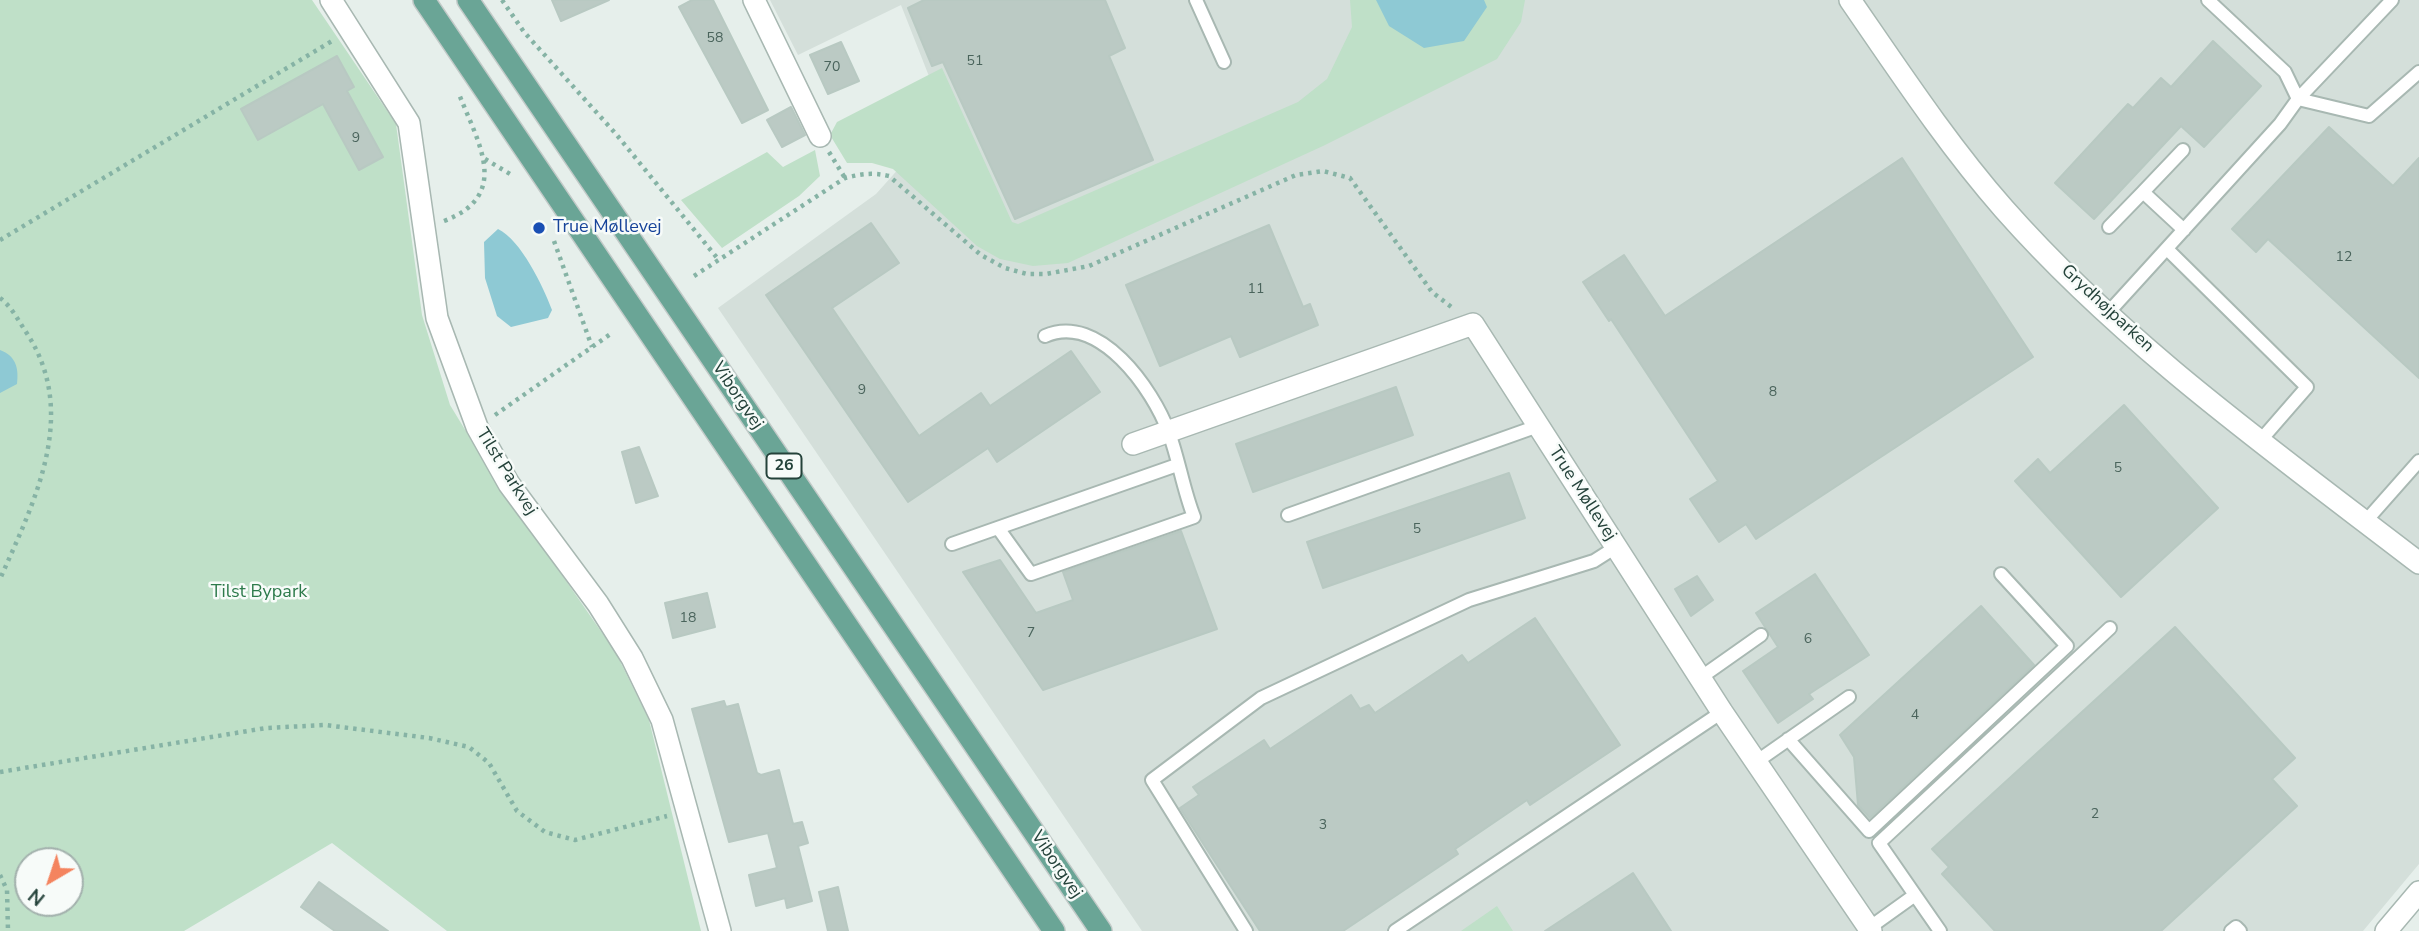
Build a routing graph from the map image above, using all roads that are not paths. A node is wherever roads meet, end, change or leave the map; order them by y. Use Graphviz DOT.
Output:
graph roads {
  1 [pos="331,0"];
  2 [pos="424,0"];
  3 [pos="468,0"];
  4 [pos="754,0"];
  5 [pos="1196,0"];
  6 [pos="1850,0"];
  7 [pos="2208,0"];
  8 [pos="2392,0"];
  9 [pos="1224,62"];
  10 [pos="2419,72"];
  11 [pos="2298,99"];
  12 [pos="823,142"];
  13 [pos="2183,150"];
  14 [pos="2143,192"];
  15 [pos="2109,227"];
  16 [pos="2184,230"];
  17 [pos="2167,248"];
  18 [pos="2107,314"];
  19 [pos="1045,336"];
  20 [pos="1538,426"];
  21 [pos="1169,432"];
  22 [pos="2260,441"];
  23 [pos="1133,444"];
  24 [pos="2419,461"];
  25 [pos="1177,465"];
  26 [pos="1288,515"];
  27 [pos="2365,522"];
  28 [pos="998,528"];
  29 [pos="952,544"];
  30 [pos="1616,547"];
  31 [pos="2419,563"];
  32 [pos="2001,574"];
  33 [pos="2110,628"];
  34 [pos="1761,635"];
  35 [pos="1700,678"];
  36 [pos="1849,697"];
  37 [pos="1722,712"];
  38 [pos="1788,739"];
  39 [pos="1756,762"];
  40 [pos="2419,892"];
  41 [pos="1915,895"];
  42 [pos="1870,929"];
  43 [pos="720,931"];
  44 [pos="1054,931"];
  45 [pos="1101,931"];
  46 [pos="1246,931"];
  47 [pos="1395,931"];
  48 [pos="1940,931"];
  49 [pos="2231,931"];
  50 [pos="2240,931"];
  51 [pos="2386,931"];
  1 -- 43 [label="street, Tilst Parkvej"];
  2 -- 44 [label="main road, Viborgvej / 26"];
  3 -- 45 [label="main road, Viborgvej / 26"];
  4 -- 12 [label="street"];
  5 -- 9 [label="lane"];
  6 -- 18 [label="street, Grydhøjparken"];
  7 -- 11 [label="lane"];
  8 -- 11 [label="lane"];
  10 -- 11 [label="lane"];
  11 -- 16 [label="lane"];
  13 -- 14 [label="lane"];
  14 -- 15 [label="lane"];
  14 -- 16 [label="lane"];
  16 -- 17 [label="lane"];
  17 -- 18 [label="lane"];
  17 -- 22 [label="lane"];
  18 -- 22 [label="street, Grydhøjparken"];
  19 -- 21 [label="lane"];
  20 -- 21 [label="street, True Møllevej"];
  20 -- 26 [label="lane"];
  20 -- 30 [label="street, True Møllevej"];
  21 -- 23 [label="street"];
  21 -- 25 [label="lane"];
  22 -- 27 [label="street, Grydhøjparken"];
  24 -- 27 [label="lane"];
  25 -- 28 [label="lane"];
  25 -- 28 [label="lane"];
  27 -- 31 [label="street, Grydhøjparken"];
  28 -- 29 [label="lane"];
  30 -- 35 [label="street, True Møllevej"];
  30 -- 46 [label="lane"];
  32 -- 38 [label="lane"];
  33 -- 41 [label="lane"];
  34 -- 35 [label="lane"];
  35 -- 37 [label="street, True Møllevej"];
  36 -- 38 [label="lane"];
  37 -- 39 [label="street, True Møllevej"];
  37 -- 47 [label="lane"];
  38 -- 39 [label="lane"];
  39 -- 42 [label="street, True Møllevej"];
  40 -- 51 [label="street"];
  41 -- 42 [label="lane"];
  41 -- 48 [label="lane"];
  49 -- 50 [label="lane"];
}
